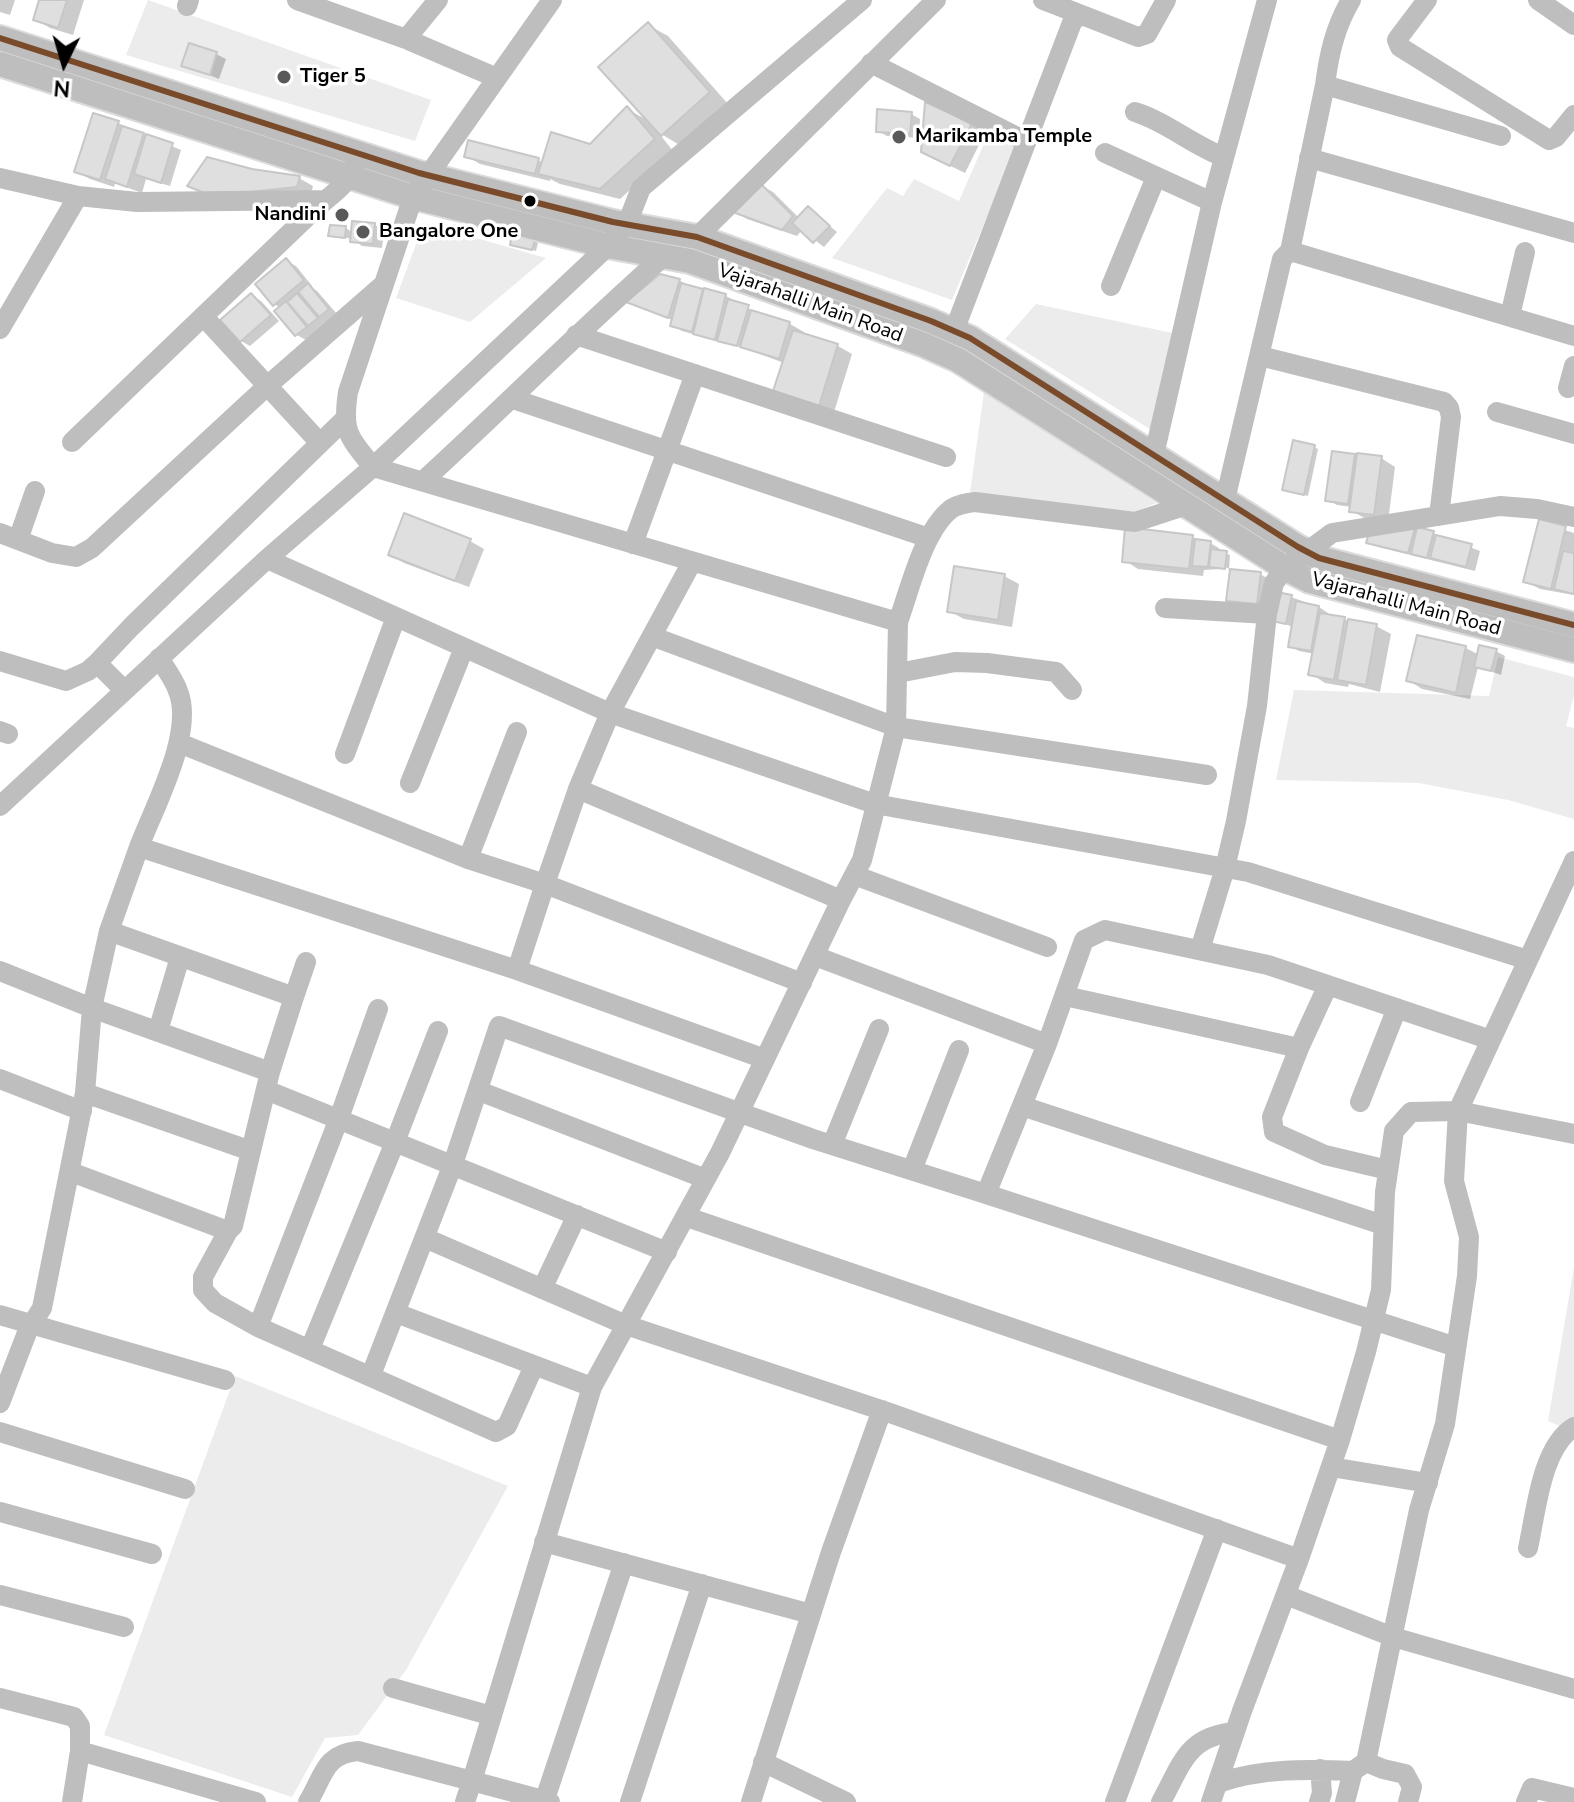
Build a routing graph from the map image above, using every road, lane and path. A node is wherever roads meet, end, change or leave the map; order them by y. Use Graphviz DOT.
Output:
graph roads {
  1 [pos="297,0"];
  2 [pos="438,0"];
  3 [pos="552,0"];
  4 [pos="862,0"];
  5 [pos="936,0"];
  6 [pos="1043,0"];
  7 [pos="1166,0"];
  8 [pos="1267,0"];
  9 [pos="1351,0"];
  10 [pos="1538,0"];
  11 [pos="1421,2"];
  12 [pos="1082,15"];
  13 [pos="1574,25"];
  14 [pos="0,38"];
  15 [pos="406,39"];
  16 [pos="871,63"];
  17 [pos="0,64"];
  18 [pos="497,78"];
  19 [pos="1325,85"];
  20 [pos="1135,112"];
  21 [pos="1574,115"];
  22 [pos="1501,136"];
  23 [pos="1025,141"];
  24 [pos="1105,153"];
  25 [pos="1224,157"];
  26 [pos="1309,158"];
  27 [pos="355,166"];
  28 [pos="429,176"];
  29 [pos="1156,177"];
  30 [pos="0,178"];
  31 [pos="78,196"];
  32 [pos="413,197"];
  33 [pos="324,200"];
  34 [pos="1212,202"];
  35 [pos="627,224"];
  36 [pos="1574,233"];
  37 [pos="697,237"];
  38 [pos="608,246"];
  39 [pos="1290,251"];
  40 [pos="1525,252"];
  41 [pos="664,256"];
  42 [pos="384,283"];
  43 [pos="1111,286"];
  44 [pos="203,316"];
  45 [pos="1510,316"];
  46 [pos="0,329"];
  47 [pos="954,331"];
  48 [pos="576,335"];
  49 [pos="1574,336"];
  50 [pos="1260,356"];
  51 [pos="1574,366"];
  52 [pos="695,374"];
  53 [pos="266,387"];
  54 [pos="1568,388"];
  55 [pos="513,399"];
  56 [pos="1497,412"];
  57 [pos="344,420"];
  58 [pos="1574,434"];
  59 [pos="72,442"];
  60 [pos="320,443"];
  61 [pos="667,451"];
  62 [pos="1154,455"];
  63 [pos="946,457"];
  64 [pos="373,467"];
  65 [pos="423,481"];
  66 [pos="35,491"];
  67 [pos="1225,500"];
  68 [pos="1187,505"];
  69 [pos="1439,516"];
  70 [pos="1574,517"];
  71 [pos="9,536"];
  72 [pos="929,538"];
  73 [pos="633,544"];
  74 [pos="1307,552"];
  75 [pos="267,559"];
  76 [pos="692,562"];
  77 [pos="1285,568"];
  78 [pos="1165,608"];
  79 [pos="1267,614"];
  80 [pos="396,617"];
  81 [pos="898,622"];
  82 [pos="1574,625"];
  83 [pos="654,637"];
  84 [pos="464,648"];
  85 [pos="1574,650"];
  86 [pos="159,658"];
  87 [pos="0,661"];
  88 [pos="97,663"];
  89 [pos="898,673"];
  90 [pos="124,690"];
  91 [pos="1072,690"];
  92 [pos="610,713"];
  93 [pos="896,727"];
  94 [pos="517,732"];
  95 [pos="179,743"];
  96 [pos="345,754"];
  97 [pos="1207,775"];
  98 [pos="410,783"];
  99 [pos="578,789"];
  100 [pos="875,804"];
  101 [pos="0,806"];
  102 [pos="139,847"];
  103 [pos="468,859"];
  104 [pos="1574,861"];
  105 [pos="1225,868"];
  106 [pos="854,875"];
  107 [pos="545,884"];
  108 [pos="841,900"];
  109 [pos="109,931"];
  110 [pos="1047,947"];
  111 [pos="1200,950"];
  112 [pos="815,956"];
  113 [pos="180,957"];
  114 [pos="1528,960"];
  115 [pos="306,962"];
  116 [pos="517,970"];
  117 [pos="0,971"];
  118 [pos="802,983"];
  119 [pos="1328,985"];
  120 [pos="1065,996"];
  121 [pos="294,997"];
  122 [pos="92,1008"];
  123 [pos="1397,1008"];
  124 [pos="378,1009"];
  125 [pos="879,1029"];
  126 [pos="158,1031"];
  127 [pos="438,1031"];
  128 [pos="1491,1040"];
  129 [pos="1047,1044"];
  130 [pos="1299,1048"];
  131 [pos="959,1050"];
  132 [pos="765,1059"];
  133 [pos="0,1079"];
  134 [pos="268,1081"];
  135 [pos="479,1091"];
  136 [pos="83,1102"];
  137 [pos="1360,1102"];
  138 [pos="1022,1106"];
  139 [pos="1458,1111"];
  140 [pos="739,1113"];
  141 [pos="338,1121"];
  142 [pos="1574,1134"];
  143 [pos="395,1142"];
  144 [pos="832,1145"];
  145 [pos="251,1151"];
  146 [pos="453,1164"];
  147 [pos="912,1170"];
  148 [pos="1388,1170"];
  149 [pos="71,1172"];
  150 [pos="706,1179"];
  151 [pos="986,1194"];
  152 [pos="577,1215"];
  153 [pos="687,1217"];
  154 [pos="1383,1225"];
  155 [pos="228,1231"];
  156 [pos="425,1238"];
  157 [pos="667,1252"];
  158 [pos="542,1289"];
  159 [pos="396,1313"];
  160 [pos="0,1315"];
  161 [pos="1373,1318"];
  162 [pos="33,1322"];
  163 [pos="626,1325"];
  164 [pos="258,1327"];
  165 [pos="1456,1347"];
  166 [pos="310,1349"];
  167 [pos="534,1366"];
  168 [pos="371,1375"];
  169 [pos="225,1380"];
  170 [pos="592,1387"];
  171 [pos="0,1403"];
  172 [pos="882,1410"];
  173 [pos="1574,1427"];
  174 [pos="0,1432"];
  175 [pos="1340,1440"];
  176 [pos="1331,1467"];
  177 [pos="1428,1483"];
  178 [pos="185,1489"];
  179 [pos="0,1512"];
  180 [pos="1217,1529"];
  181 [pos="544,1542"];
  182 [pos="1528,1548"];
  183 [pos="152,1554"];
  184 [pos="1299,1559"];
  185 [pos="624,1563"];
  186 [pos="702,1584"];
  187 [pos="0,1595"];
  188 [pos="1286,1595"];
  189 [pos="811,1614"];
  190 [pos="124,1627"];
  191 [pos="1393,1637"];
  192 [pos="393,1688"];
  193 [pos="1574,1689"];
  194 [pos="0,1698"];
  195 [pos="492,1716"];
  196 [pos="1235,1732"];
  197 [pos="80,1751"];
  198 [pos="763,1762"];
  199 [pos="1359,1766"];
  200 [pos="1320,1769"];
  201 [pos="472,1781"];
  202 [pos="1215,1792"];
  203 [pos="1574,1798"];
  204 [pos="72,1802"];
  205 [pos="256,1802"];
  206 [pos="308,1802"];
  207 [pos="465,1802"];
  208 [pos="546,1802"];
  209 [pos="630,1802"];
  210 [pos="751,1802"];
  211 [pos="846,1802"];
  212 [pos="1115,1802"];
  213 [pos="1161,1802"];
  214 [pos="1319,1802"];
  215 [pos="1345,1802"];
  216 [pos="1408,1802"];
  217 [pos="1526,1802"];
  1 -- 15 [label="street"];
  2 -- 15 [label="street"];
  3 -- 18 [label="street"];
  4 -- 35 [label="street"];
  5 -- 16 [label="street"];
  6 -- 12 [label="street"];
  7 -- 12 [label="street"];
  8 -- 25 [label="street"];
  9 -- 19 [label="street"];
  10 -- 13 [label="street"];
  11 -- 21 [label="street"];
  12 -- 23 [label="street"];
  14 -- 27 [label="main road, Vajarahalli Main Road"];
  15 -- 18 [label="street"];
  16 -- 23 [label="street"];
  16 -- 37 [label="street"];
  17 -- 27 [label="main road, Vajarahalli Main Road"];
  18 -- 28 [label="street"];
  19 -- 22 [label="street"];
  19 -- 26 [label="street"];
  20 -- 25 [label="street"];
  23 -- 47 [label="street"];
  24 -- 29 [label="street"];
  25 -- 34 [label="street"];
  26 -- 36 [label="street"];
  26 -- 39 [label="street"];
  27 -- 28 [label="main road, Vajarahalli Main Road"];
  27 -- 32 [label="main road, Vajarahalli Main Road"];
  27 -- 33 [label="street"];
  28 -- 32 [label="street"];
  28 -- 35 [label="main road, Vajarahalli Main Road"];
  29 -- 34 [label="street"];
  29 -- 43 [label="street"];
  30 -- 31 [label="street"];
  31 -- 33 [label="street"];
  31 -- 46 [label="street"];
  32 -- 38 [label="main road, Vajarahalli Main Road"];
  32 -- 42 [label="street"];
  33 -- 44 [label="street"];
  34 -- 62 [label="street"];
  35 -- 37 [label="main road, Vajarahalli Main Road"];
  35 -- 38 [label="street"];
  37 -- 47 [label="main road, Vajarahalli Main Road"];
  38 -- 41 [label="main road, Vajarahalli Main Road"];
  38 -- 64 [label="street"];
  39 -- 45 [label="street"];
  39 -- 50 [label="street"];
  40 -- 45 [label="street"];
  41 -- 48 [label="street"];
  41 -- 68 [label="main road, Vajarahalli Main Road"];
  42 -- 53 [label="street"];
  42 -- 57 [label="street"];
  44 -- 53 [label="street"];
  44 -- 59 [label="street"];
  45 -- 49 [label="street"];
  47 -- 62 [label="main road, Vajarahalli Main Road"];
  48 -- 52 [label="street"];
  48 -- 55 [label="street"];
  50 -- 67 [label="street"];
  50 -- 69 [label="street"];
  51 -- 54 [label="street"];
  52 -- 61 [label="street"];
  52 -- 63 [label="street"];
  53 -- 60 [label="street"];
  53 -- 71 [label="street"];
  55 -- 61 [label="street"];
  55 -- 65 [label="street"];
  56 -- 58 [label="street"];
  57 -- 60 [label="street"];
  57 -- 64 [label="street"];
  60 -- 88 [label="street"];
  61 -- 72 [label="street"];
  61 -- 73 [label="street"];
  62 -- 67 [label="main road, Vajarahalli Main Road"];
  64 -- 65 [label="street"];
  64 -- 75 [label="street"];
  65 -- 73 [label="street"];
  66 -- 71 [label="street"];
  67 -- 74 [label="main road, Vajarahalli Main Road"];
  68 -- 72 [label="street"];
  68 -- 77 [label="main road, Vajarahalli Main Road"];
  69 -- 70 [label="street"];
  69 -- 74 [label="street"];
  72 -- 81 [label="street"];
  73 -- 76 [label="street"];
  74 -- 77 [label="street"];
  74 -- 82 [label="main road, Vajarahalli Main Road"];
  75 -- 80 [label="street"];
  75 -- 86 [label="street"];
  76 -- 81 [label="street"];
  76 -- 83 [label="street"];
  77 -- 79 [label="street"];
  77 -- 85 [label="main road, Vajarahalli Main Road"];
  78 -- 79 [label="street"];
  79 -- 105 [label="street"];
  80 -- 84 [label="street"];
  80 -- 96 [label="street"];
  81 -- 89 [label="street"];
  83 -- 92 [label="street"];
  83 -- 93 [label="street"];
  84 -- 92 [label="street"];
  84 -- 98 [label="street"];
  86 -- 90 [label="street"];
  86 -- 95 [label="street"];
  87 -- 88 [label="street"];
  88 -- 90 [label="street"];
  89 -- 91 [label="street"];
  89 -- 93 [label="street"];
  90 -- 101 [label="street"];
  92 -- 99 [label="street"];
  92 -- 100 [label="street"];
  93 -- 97 [label="street"];
  93 -- 100 [label="street"];
  94 -- 103 [label="street"];
  95 -- 102 [label="street"];
  95 -- 103 [label="street"];
  99 -- 107 [label="street"];
  99 -- 108 [label="street"];
  100 -- 105 [label="street"];
  100 -- 106 [label="street"];
  102 -- 109 [label="street"];
  102 -- 116 [label="street"];
  103 -- 107 [label="street"];
  104 -- 114 [label="street"];
  105 -- 111 [label="street"];
  105 -- 114 [label="street"];
  106 -- 108 [label="street"];
  106 -- 110 [label="street"];
  107 -- 116 [label="street"];
  107 -- 118 [label="street"];
  108 -- 112 [label="street"];
  109 -- 113 [label="street"];
  109 -- 122 [label="street"];
  111 -- 119 [label="street"];
  111 -- 120 [label="street"];
  112 -- 118 [label="street"];
  112 -- 129 [label="street"];
  113 -- 121 [label="street"];
  113 -- 126 [label="street"];
  114 -- 128 [label="street"];
  115 -- 121 [label="street"];
  116 -- 132 [label="street"];
  117 -- 122 [label="street"];
  118 -- 132 [label="street"];
  119 -- 123 [label="street"];
  119 -- 130 [label="street"];
  120 -- 129 [label="street"];
  120 -- 130 [label="street"];
  121 -- 134 [label="street"];
  122 -- 126 [label="street"];
  122 -- 136 [label="street"];
  123 -- 128 [label="street"];
  123 -- 137 [label="street"];
  124 -- 141 [label="street"];
  125 -- 144 [label="street"];
  126 -- 134 [label="street"];
  127 -- 143 [label="street"];
  128 -- 139 [label="street"];
  129 -- 138 [label="street"];
  130 -- 148 [label="street"];
  131 -- 147 [label="street"];
  132 -- 140 [label="street"];
  133 -- 136 [label="street"];
  134 -- 141 [label="street"];
  134 -- 145 [label="street"];
  135 -- 140 [label="street"];
  135 -- 146 [label="street"];
  135 -- 150 [label="street"];
  136 -- 145 [label="street"];
  136 -- 149 [label="street"];
  138 -- 151 [label="street"];
  138 -- 154 [label="street"];
  139 -- 142 [label="street"];
  139 -- 148 [label="street"];
  139 -- 165 [label="street"];
  140 -- 144 [label="street"];
  140 -- 150 [label="street"];
  141 -- 143 [label="street"];
  141 -- 164 [label="street"];
  143 -- 146 [label="street"];
  143 -- 166 [label="street"];
  144 -- 147 [label="street"];
  145 -- 155 [label="street"];
  146 -- 152 [label="street"];
  146 -- 156 [label="street"];
  147 -- 151 [label="street"];
  148 -- 154 [label="street"];
  149 -- 155 [label="street"];
  149 -- 162 [label="street"];
  150 -- 153 [label="street"];
  151 -- 161 [label="street"];
  152 -- 157 [label="street"];
  152 -- 158 [label="street"];
  153 -- 157 [label="street"];
  153 -- 175 [label="street"];
  154 -- 161 [label="street"];
  155 -- 164 [label="street"];
  156 -- 158 [label="street"];
  156 -- 159 [label="street"];
  157 -- 163 [label="street"];
  158 -- 163 [label="street"];
  159 -- 167 [label="street"];
  159 -- 168 [label="street"];
  160 -- 162 [label="street"];
  161 -- 165 [label="street"];
  161 -- 175 [label="street"];
  162 -- 169 [label="street"];
  162 -- 171 [label="street"];
  163 -- 170 [label="street"];
  163 -- 172 [label="street"];
  164 -- 166 [label="street"];
  165 -- 177 [label="street"];
  166 -- 168 [label="street"];
  167 -- 168 [label="street"];
  167 -- 170 [label="street"];
  170 -- 181 [label="street"];
  172 -- 180 [label="street"];
  172 -- 189 [label="street"];
  173 -- 182 [label="street"];
  174 -- 178 [label="street"];
  175 -- 176 [label="street"];
  176 -- 177 [label="street"];
  176 -- 184 [label="street"];
  177 -- 191 [label="street"];
  179 -- 183 [label="street"];
  180 -- 184 [label="street"];
  180 -- 212 [label="street"];
  181 -- 185 [label="street"];
  181 -- 195 [label="street"];
  184 -- 188 [label="street"];
  185 -- 186 [label="street"];
  185 -- 208 [label="street"];
  186 -- 189 [label="street"];
  186 -- 209 [label="street"];
  187 -- 190 [label="street"];
  188 -- 191 [label="street"];
  188 -- 196 [label="street"];
  189 -- 198 [label="street"];
  191 -- 193 [label="street"];
  191 -- 199 [label="street"];
  192 -- 195 [label="street"];
  194 -- 197 [label="street"];
  195 -- 201 [label="street"];
  196 -- 202 [label="street"];
  196 -- 213 [label="street"];
  197 -- 204 [label="street"];
  197 -- 205 [label="street"];
  198 -- 210 [label="street"];
  198 -- 211 [label="street"];
  199 -- 200 [label="street"];
  199 -- 215 [label="street"];
  199 -- 216 [label="street"];
  200 -- 202 [label="street"];
  200 -- 214 [label="street"];
  201 -- 206 [label="street"];
  201 -- 207 [label="street"];
  201 -- 208 [label="street"];
  203 -- 217 [label="street"];
}
